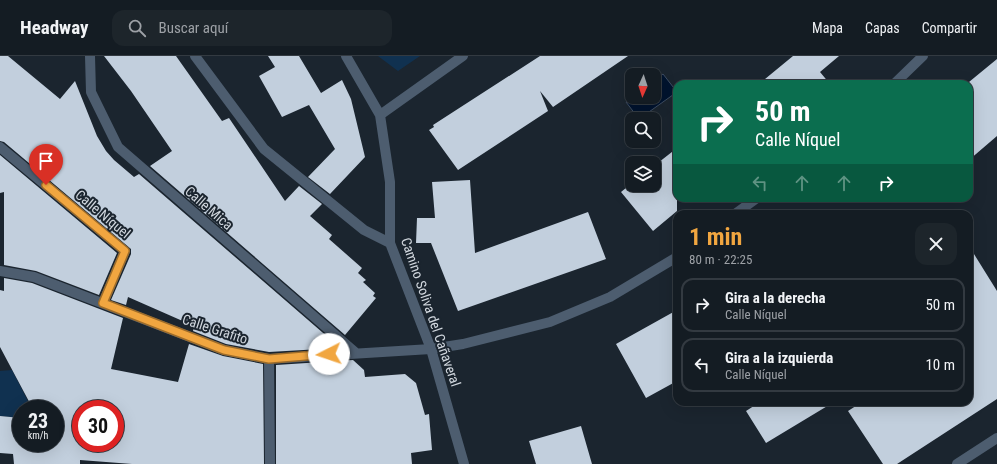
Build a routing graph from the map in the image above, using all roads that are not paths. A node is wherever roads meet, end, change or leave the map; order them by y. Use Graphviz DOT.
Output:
graph roads {
  1 [pos="90,56"];
  2 [pos="195,56"];
  3 [pos="346,56"];
  4 [pos="463,56"];
  5 [pos="923,56"];
  6 [pos="898,80"];
  7 [pos="380,115"];
  8 [pos="0,147"];
  9 [pos="752,202"];
  10 [pos="740,210"];
  11 [pos="390,243"];
  12 [pos="673,259"];
  13 [pos="0,271"];
  14 [pos="103,303"];
  15 [pos="432,349"];
  16 [pos="356,353"];
  17 [pos="269,359"];
  18 [pos="997,438"];
  19 [pos="270,464"];
  20 [pos="464,464"];
  21 [pos="957,464"];
  1 -- 16 [label="street, Calle Mica"];
  2 -- 11 [label="street"];
  3 -- 7 [label="street, Camino Soliva del Cañaveral"];
  4 -- 7 [label="street"];
  5 -- 6 [label="street"];
  7 -- 11 [label="street, Camino Soliva del Cañaveral"];
  8 -- 14 [label="street, Calle Níquel"];
  9 -- 10 [label="street"];
  11 -- 15 [label="street, Camino Soliva del Cañaveral"];
  12 -- 15 [label="street, Calle Grafito"];
  13 -- 14 [label="street, Calle Grafito"];
  14 -- 17 [label="street, Calle Grafito"];
  15 -- 16 [label="street, Calle Grafito"];
  15 -- 20 [label="street, Camino Soliva del Cañaveral"];
  16 -- 17 [label="street, Calle Grafito"];
  17 -- 19 [label="street"];
  18 -- 21 [label="street"];
}
